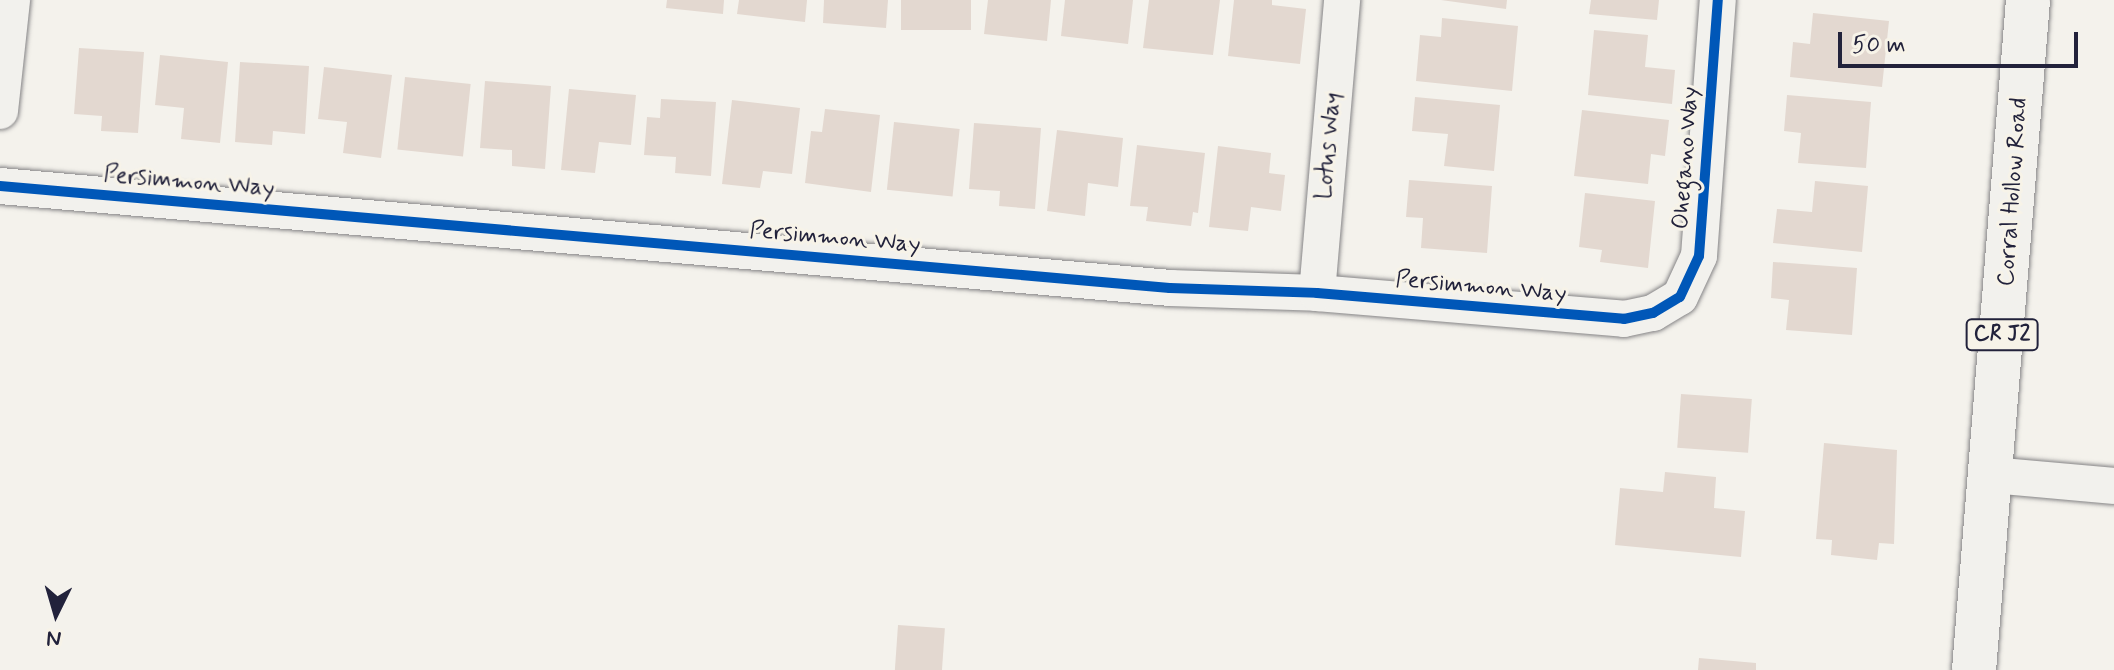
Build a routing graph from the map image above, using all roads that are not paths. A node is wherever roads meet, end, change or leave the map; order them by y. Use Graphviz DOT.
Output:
graph roads {
  1 [pos="12,0"];
  2 [pos="1342,0"];
  3 [pos="1718,0"];
  4 [pos="2028,0"];
  5 [pos="0,111"];
  6 [pos="0,186"];
  7 [pos="1317,293"];
  8 [pos="1665,307"];
  9 [pos="1991,475"];
  10 [pos="2114,486"];
  11 [pos="1974,670"];
  1 -- 5 [label="street"];
  2 -- 7 [label="street, Lotus Way"];
  3 -- 8 [label="street, Ohegano Way"];
  4 -- 9 [label="main road, Corral Hollow Road / CR J2"];
  6 -- 7 [label="street, Persimmon Way"];
  7 -- 8 [label="street, Persimmon Way"];
  9 -- 10 [label="street"];
  9 -- 11 [label="main road, Corral Hollow Road / CR J2"];
}
